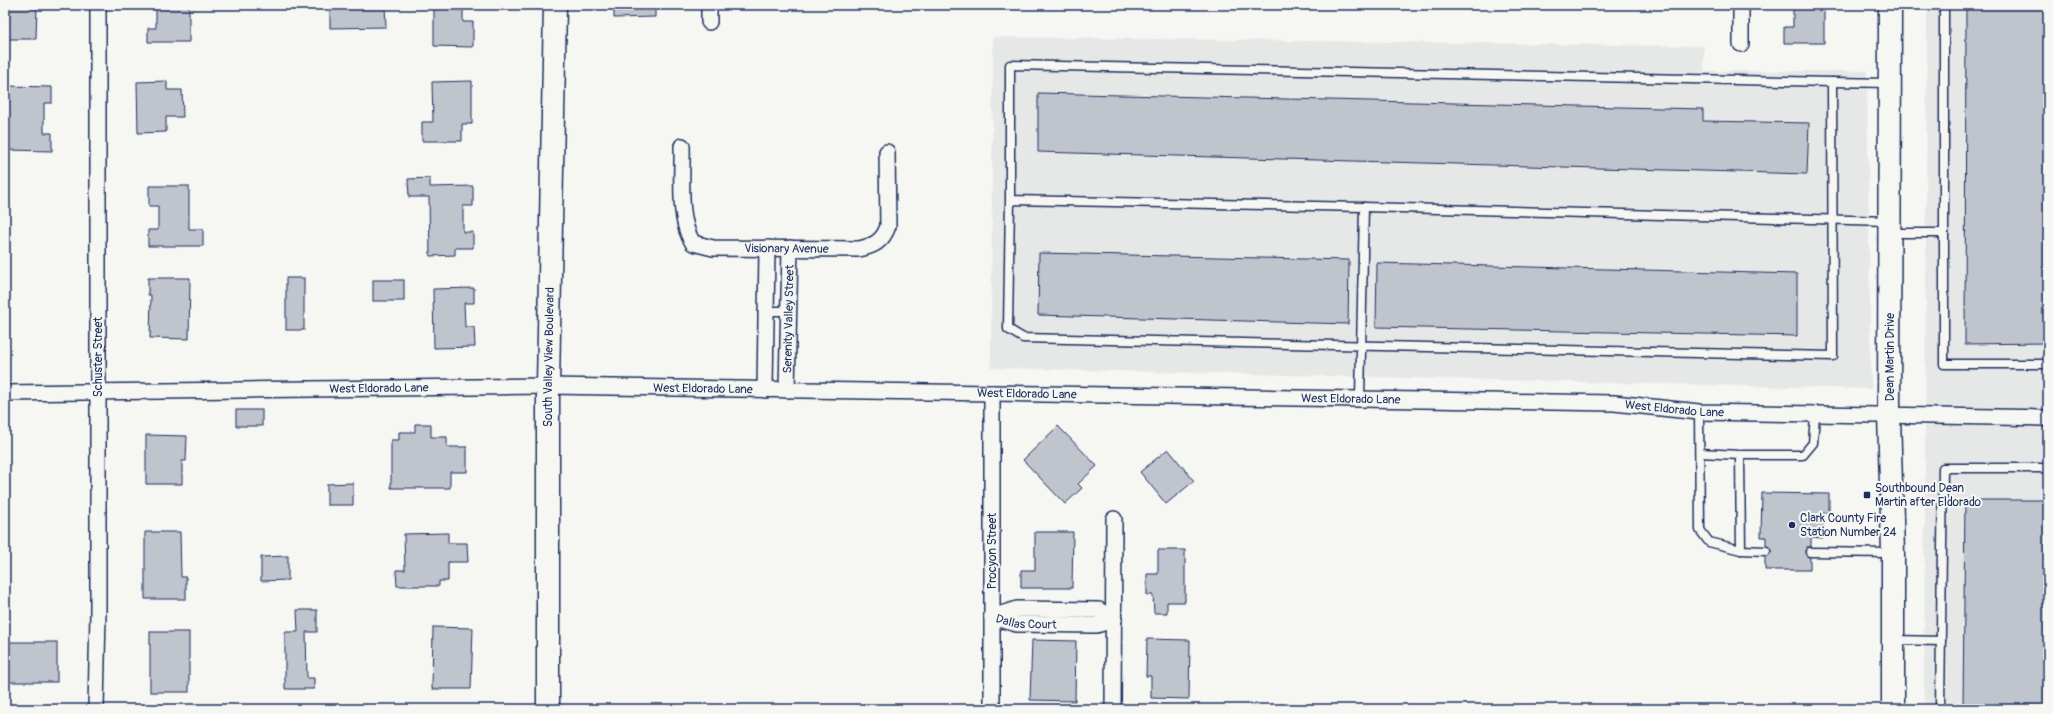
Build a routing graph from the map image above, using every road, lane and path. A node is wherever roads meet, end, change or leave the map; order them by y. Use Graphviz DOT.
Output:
graph roads {
  1 [pos="98,5"];
  2 [pos="555,5"];
  3 [pos="708,5"];
  4 [pos="1741,5"];
  5 [pos="1890,5"];
  6 [pos="1944,5"];
  7 [pos="708,22"];
  8 [pos="1741,44"];
  9 [pos="1832,82"];
  10 [pos="1891,83"];
  11 [pos="682,146"];
  12 [pos="887,152"];
  13 [pos="1010,200"];
  14 [pos="1364,207"];
  15 [pos="1832,220"];
  16 [pos="1891,227"];
  17 [pos="1944,233"];
  18 [pos="767,248"];
  19 [pos="790,248"];
  20 [pos="766,311"];
  21 [pos="789,312"];
  22 [pos="1361,345"];
  23 [pos="2048,364"];
  24 [pos="548,386"];
  25 [pos="765,390"];
  26 [pos="787,390"];
  27 [pos="98,392"];
  28 [pos="5,393"];
  29 [pos="992,393"];
  30 [pos="1360,398"];
  31 [pos="1699,412"];
  32 [pos="1815,415"];
  33 [pos="1889,415"];
  34 [pos="2048,418"];
  35 [pos="1700,453"];
  36 [pos="1740,455"];
  37 [pos="2048,468"];
  38 [pos="1114,519"];
  39 [pos="1741,550"];
  40 [pos="1766,551"];
  41 [pos="1810,552"];
  42 [pos="1893,553"];
  43 [pos="992,617"];
  44 [pos="1114,620"];
  45 [pos="1893,640"];
  46 [pos="1941,641"];
  47 [pos="96,709"];
  48 [pos="548,709"];
  49 [pos="992,709"];
  50 [pos="1113,709"];
  51 [pos="1893,709"];
  52 [pos="1940,709"];
  1 -- 27 [label="street, Schuster Street"];
  2 -- 24 [label="main road, South Valley View Boulevard"];
  3 -- 7 [label="street"];
  4 -- 8 [label="street"];
  5 -- 10 [label="main road, Dean Martin Drive"];
  6 -- 17 [label="lane"];
  9 -- 10 [label="lane"];
  9 -- 13 [label="lane"];
  9 -- 15 [label="lane"];
  10 -- 16 [label="main road, Dean Martin Drive"];
  11 -- 18 [label="street, Visionary Avenue"];
  12 -- 19 [label="street, Visionary Avenue"];
  13 -- 14 [label="lane"];
  13 -- 22 [label="lane"];
  14 -- 15 [label="lane"];
  14 -- 22 [label="lane"];
  15 -- 16 [label="lane"];
  15 -- 22 [label="lane"];
  16 -- 17 [label="lane"];
  16 -- 33 [label="main road, Dean Martin Drive"];
  17 -- 23 [label="lane"];
  18 -- 19 [label="street, Visionary Avenue"];
  18 -- 20 [label="street, Serenity Valley Street"];
  19 -- 21 [label="street, Serenity Valley Street"];
  20 -- 21 [label="lane"];
  20 -- 25 [label="street, Serenity Valley Street"];
  21 -- 26 [label="street, Serenity Valley Street"];
  22 -- 30 [label="lane"];
  24 -- 25 [label="street, West Eldorado Lane"];
  24 -- 27 [label="street, West Eldorado Lane"];
  24 -- 48 [label="main road, South Valley View Boulevard"];
  25 -- 26 [label="street, West Eldorado Lane"];
  26 -- 29 [label="street, West Eldorado Lane"];
  27 -- 28 [label="street, West Eldorado Lane"];
  27 -- 47 [label="street, Schuster Street"];
  29 -- 30 [label="street, West Eldorado Lane"];
  29 -- 43 [label="street, Procyon Street"];
  30 -- 31 [label="street, West Eldorado Lane"];
  31 -- 32 [label="street, West Eldorado Lane"];
  31 -- 35 [label="lane"];
  32 -- 33 [label="street, West Eldorado Lane"];
  32 -- 36 [label="lane"];
  33 -- 34 [label="street, West Eldorado Lane"];
  33 -- 42 [label="main road, Dean Martin Drive"];
  35 -- 36 [label="lane"];
  35 -- 39 [label="lane"];
  36 -- 39 [label="lane"];
  37 -- 46 [label="lane"];
  38 -- 44 [label="street"];
  39 -- 40 [label="lane"];
  41 -- 42 [label="lane"];
  42 -- 45 [label="main road, Dean Martin Drive"];
  43 -- 44 [label="street, Dallas Court"];
  43 -- 49 [label="street, Procyon Street"];
  44 -- 50 [label="street"];
  45 -- 46 [label="lane"];
  45 -- 51 [label="main road, Dean Martin Drive"];
  46 -- 52 [label="lane"];
}
